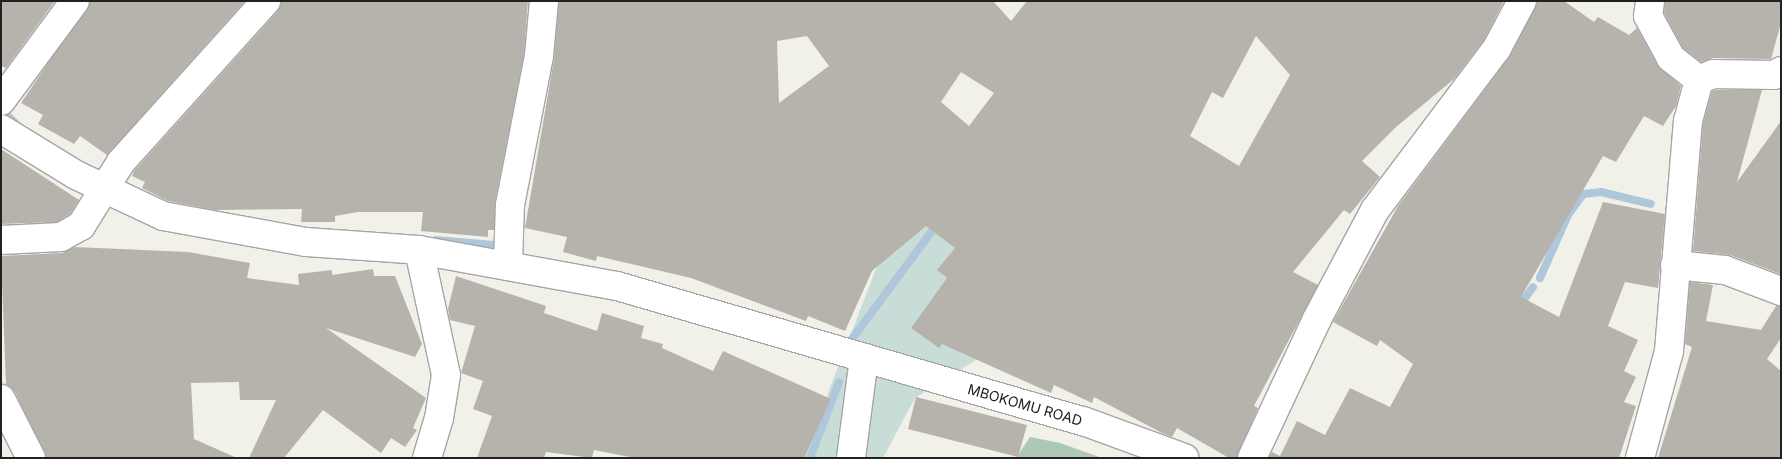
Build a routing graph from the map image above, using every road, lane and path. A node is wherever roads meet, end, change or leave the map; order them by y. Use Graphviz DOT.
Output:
graph roads {
  1 [pos="76,1"];
  2 [pos="266,1"];
  3 [pos="544,1"];
  4 [pos="1522,1"];
  5 [pos="1649,1"];
  6 [pos="1773,79"];
  7 [pos="1699,80"];
  8 [pos="1,101"];
  9 [pos="1,129"];
  10 [pos="103,189"];
  11 [pos="1,240"];
  12 [pos="419,250"];
  13 [pos="508,264"];
  14 [pos="1675,265"];
  15 [pos="1781,291"];
  16 [pos="864,358"];
  17 [pos="1,399"];
  18 [pos="32,458"];
  19 [pos="427,458"];
  20 [pos="851,458"];
  21 [pos="1184,458"];
  22 [pos="1252,458"];
  23 [pos="1640,458"];
  1 -- 8 [label="street"];
  2 -- 10 [label="street"];
  3 -- 13 [label="street"];
  4 -- 22 [label="street"];
  5 -- 7 [label="street"];
  6 -- 7 [label="street"];
  7 -- 14 [label="street"];
  9 -- 10 [label="street, MBOKOMU ROAD"];
  10 -- 11 [label="street"];
  10 -- 12 [label="street, MBOKOMU ROAD"];
  12 -- 13 [label="street, MBOKOMU ROAD"];
  12 -- 19 [label="street"];
  13 -- 16 [label="street, MBOKOMU ROAD"];
  14 -- 15 [label="street"];
  14 -- 23 [label="street"];
  16 -- 20 [label="street"];
  16 -- 21 [label="street, MBOKOMU ROAD"];
  17 -- 18 [label="street"];
}
